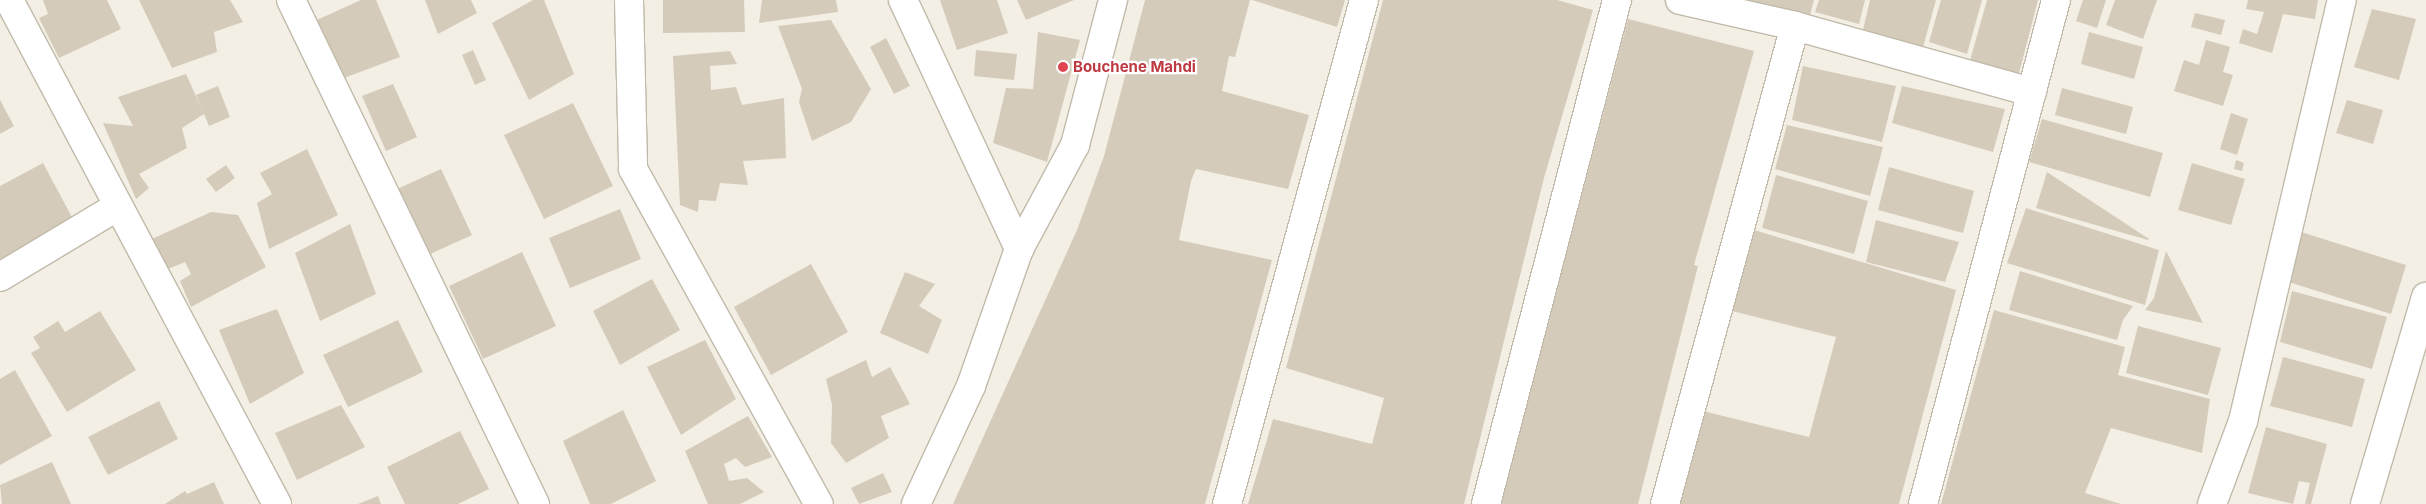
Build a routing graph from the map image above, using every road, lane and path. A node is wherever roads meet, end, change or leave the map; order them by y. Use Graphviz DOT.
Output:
graph roads {
  1 [pos="9,0"];
  2 [pos="290,0"];
  3 [pos="629,0"];
  4 [pos="903,0"];
  5 [pos="1113,0"];
  6 [pos="1364,0"];
  7 [pos="1617,0"];
  8 [pos="1680,0"];
  9 [pos="2056,0"];
  10 [pos="2342,0"];
  11 [pos="1795,26"];
  12 [pos="2032,92"];
  13 [pos="118,206"];
  14 [pos="1019,249"];
  15 [pos="0,277"];
  16 [pos="2426,297"];
  17 [pos="277,504"];
  18 [pos="535,504"];
  19 [pos="819,504"];
  20 [pos="916,504"];
  21 [pos="1227,504"];
  22 [pos="1486,504"];
  23 [pos="1665,504"];
  24 [pos="1923,504"];
  25 [pos="2212,504"];
  26 [pos="2365,504"];
  1 -- 13 [label="street"];
  2 -- 18 [label="street"];
  3 -- 19 [label="street"];
  4 -- 14 [label="street"];
  5 -- 14 [label="street"];
  6 -- 21 [label="street"];
  7 -- 22 [label="street"];
  8 -- 11 [label="street"];
  9 -- 12 [label="street"];
  10 -- 25 [label="street"];
  11 -- 12 [label="street"];
  11 -- 23 [label="street"];
  12 -- 24 [label="street"];
  13 -- 15 [label="street"];
  13 -- 17 [label="street"];
  14 -- 20 [label="street"];
  16 -- 26 [label="street"];
}
